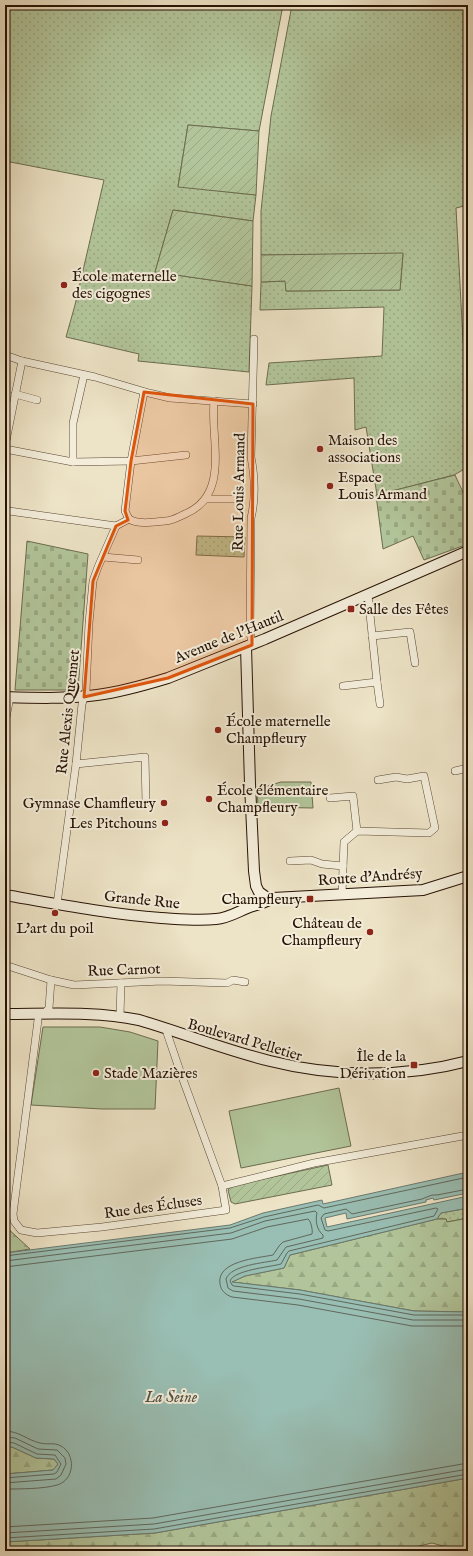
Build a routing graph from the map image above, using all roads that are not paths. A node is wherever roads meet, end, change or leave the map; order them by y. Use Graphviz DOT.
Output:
graph roads {
  1 [pos="254,339"];
  2 [pos="5,355"];
  3 [pos="22,361"];
  4 [pos="84,375"];
  5 [pos="144,392"];
  6 [pos="15,394"];
  7 [pos="37,400"];
  8 [pos="214,401"];
  9 [pos="253,404"];
  10 [pos="5,448"];
  11 [pos="186,455"];
  12 [pos="131,461"];
  13 [pos="73,462"];
  14 [pos="206,499"];
  15 [pos="236,499"];
  16 [pos="5,508"];
  17 [pos="129,519"];
  18 [pos="116,526"];
  19 [pos="468,552"];
  20 [pos="103,557"];
  21 [pos="138,560"];
  22 [pos="368,595"];
  23 [pos="372,636"];
  24 [pos="249,646"];
  25 [pos="415,663"];
  26 [pos="377,682"];
  27 [pos="343,686"];
  28 [pos="84,696"];
  29 [pos="7,698"];
  30 [pos="380,704"];
  31 [pos="5,723"];
  32 [pos="76,764"];
  33 [pos="468,768"];
  34 [pos="456,770"];
  35 [pos="378,780"];
  36 [pos="330,798"];
  37 [pos="146,803"];
  38 [pos="357,831"];
  39 [pos="290,861"];
  40 [pos="343,866"];
  41 [pos="468,876"];
  42 [pos="256,886"];
  43 [pos="342,894"];
  44 [pos="5,895"];
  45 [pos="273,898"];
  46 [pos="58,904"];
  47 [pos="254,906"];
  48 [pos="5,965"];
  49 [pos="51,980"];
  50 [pos="246,982"];
  51 [pos="121,983"];
  52 [pos="5,1014"];
  53 [pos="120,1016"];
  54 [pos="41,1017"];
  55 [pos="5,1021"];
  56 [pos="167,1034"];
  57 [pos="468,1061"];
  58 [pos="468,1068"];
  59 [pos="468,1135"];
  60 [pos="222,1186"];
  1 -- 9 [label="street, Rue Louis Armand"];
  2 -- 3 [label="street"];
  3 -- 4 [label="street"];
  3 -- 6 [label="street"];
  4 -- 5 [label="street"];
  4 -- 13 [label="street"];
  5 -- 8 [label="street"];
  5 -- 12 [label="street"];
  6 -- 7 [label="street"];
  6 -- 10 [label="street"];
  8 -- 9 [label="street"];
  8 -- 14 [label="street"];
  9 -- 24 [label="street, Rue Louis Armand"];
  10 -- 13 [label="street"];
  11 -- 12 [label="street"];
  12 -- 13 [label="street"];
  12 -- 17 [label="street"];
  14 -- 15 [label="street"];
  14 -- 17 [label="street"];
  16 -- 18 [label="street"];
  17 -- 18 [label="street"];
  18 -- 20 [label="street, Rue Alexis Quennet"];
  19 -- 22 [label="street, Avenue de l'Hautil"];
  20 -- 21 [label="street"];
  20 -- 28 [label="street, Rue Alexis Quennet"];
  22 -- 23 [label="street"];
  22 -- 24 [label="street, Avenue de l'Hautil"];
  23 -- 25 [label="street"];
  23 -- 26 [label="street"];
  24 -- 28 [label="street, Avenue de l'Hautil"];
  24 -- 42 [label="street"];
  26 -- 27 [label="street"];
  26 -- 30 [label="street"];
  28 -- 29 [label="street, Avenue de l'Hautil"];
  28 -- 32 [label="street, Rue Alexis Quennet"];
  29 -- 31 [label="street"];
  32 -- 37 [label="street"];
  32 -- 46 [label="street, Rue Alexis Quennet"];
  33 -- 34 [label="street"];
  35 -- 38 [label="street"];
  36 -- 38 [label="street"];
  38 -- 40 [label="street"];
  39 -- 40 [label="street"];
  40 -- 43 [label="street"];
  41 -- 43 [label="street, Route d'Andrésy"];
  42 -- 45 [label="street"];
  42 -- 47 [label="street"];
  43 -- 45 [label="street, Route d'Andrésy"];
  44 -- 46 [label="street, Grande Rue"];
  45 -- 47 [label="street, Grande Rue"];
  46 -- 47 [label="street, Grande Rue"];
  48 -- 49 [label="street, Rue Carnot"];
  49 -- 51 [label="street, Rue Carnot"];
  49 -- 54 [label="street, Rue des Écluses"];
  50 -- 51 [label="street, Rue Carnot"];
  51 -- 53 [label="street"];
  52 -- 54 [label="street, Boulevard Pelletier"];
  53 -- 54 [label="street, Boulevard Pelletier"];
  53 -- 57 [label="street, Boulevard Pelletier"];
  54 -- 55 [label="street, Boulevard Pelletier"];
  54 -- 56 [label="street, Boulevard Pelletier"];
  54 -- 60 [label="street, Rue des Écluses"];
  56 -- 58 [label="street, Boulevard Pelletier"];
  56 -- 60 [label="street"];
  59 -- 60 [label="street, Rue des Écluses"];
}
